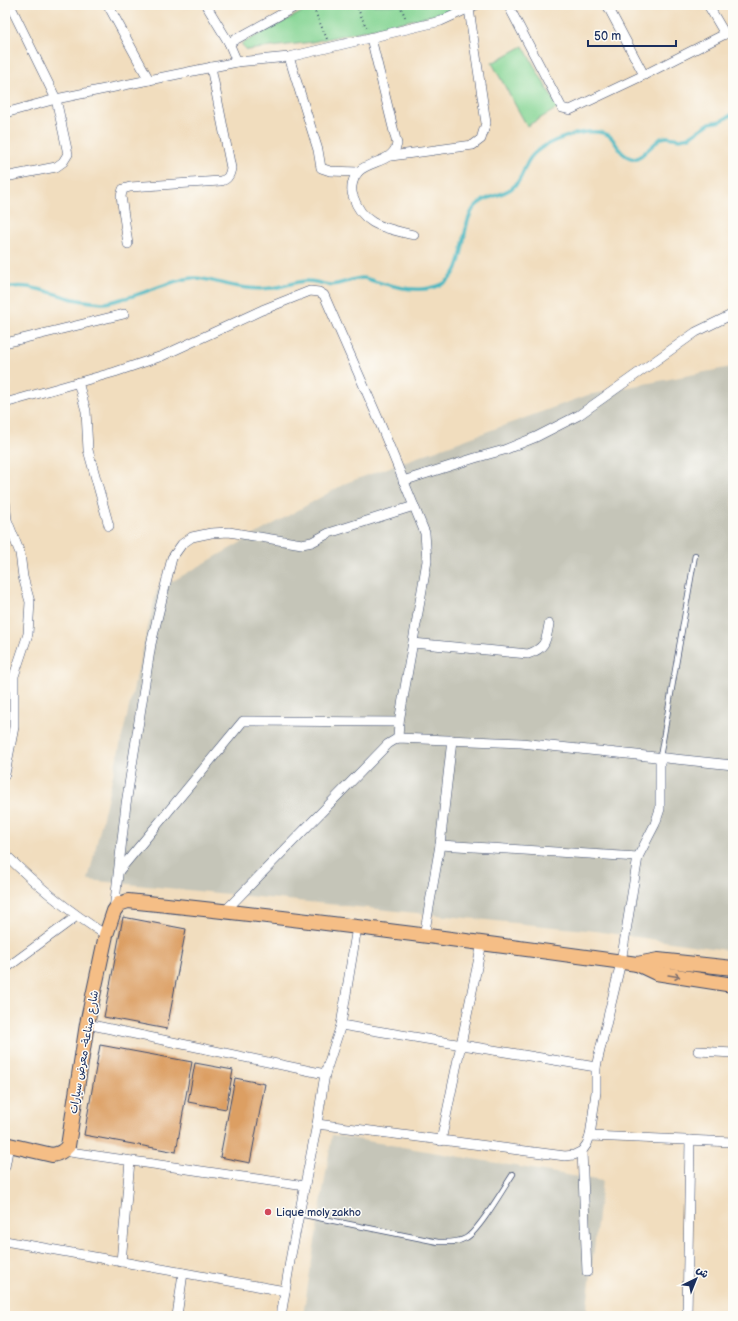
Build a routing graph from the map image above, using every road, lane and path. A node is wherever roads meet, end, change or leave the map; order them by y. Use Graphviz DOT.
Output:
graph roads {
  1 [pos="108,5"];
  2 [pos="206,5"];
  3 [pos="298,5"];
  4 [pos="312,5"];
  5 [pos="356,5"];
  6 [pos="400,5"];
  7 [pos="508,5"];
  8 [pos="607,5"];
  9 [pos="708,5"];
  10 [pos="471,6"];
  11 [pos="9,10"];
  12 [pos="410,29"];
  13 [pos="729,32"];
  14 [pos="371,38"];
  15 [pos="229,42"];
  16 [pos="328,48"];
  17 [pos="290,57"];
  18 [pos="237,62"];
  19 [pos="211,67"];
  20 [pos="644,75"];
  21 [pos="149,80"];
  22 [pos="56,99"];
  23 [pos="5,113"];
  24 [pos="390,156"];
  25 [pos="358,172"];
  26 [pos="5,177"];
  27 [pos="414,235"];
  28 [pos="128,244"];
  29 [pos="124,314"];
  30 [pos="733,314"];
  31 [pos="5,343"];
  32 [pos="78,382"];
  33 [pos="5,403"];
  34 [pos="403,481"];
  35 [pos="5,501"];
  36 [pos="414,506"];
  37 [pos="109,526"];
  38 [pos="695,555"];
  39 [pos="549,624"];
  40 [pos="413,644"];
  41 [pos="10,676"];
  42 [pos="399,722"];
  43 [pos="398,738"];
  44 [pos="452,740"];
  45 [pos="660,757"];
  46 [pos="733,765"];
  47 [pos="5,774"];
  48 [pos="440,844"];
  49 [pos="5,853"];
  50 [pos="638,857"];
  51 [pos="119,871"];
  52 [pos="114,911"];
  53 [pos="225,911"];
  54 [pos="77,916"];
  55 [pos="357,927"];
  56 [pos="106,934"];
  57 [pos="424,936"];
  58 [pos="482,943"];
  59 [pos="621,962"];
  60 [pos="637,964"];
  61 [pos="733,968"];
  62 [pos="5,969"];
  63 [pos="733,985"];
  64 [pos="87,1024"];
  65 [pos="341,1025"];
  66 [pos="461,1044"];
  67 [pos="698,1051"];
  68 [pos="733,1053"];
  69 [pos="596,1066"];
  70 [pos="324,1074"];
  71 [pos="316,1124"];
  72 [pos="590,1136"];
  73 [pos="690,1140"];
  74 [pos="441,1141"];
  75 [pos="733,1142"];
  76 [pos="7,1144"];
  77 [pos="63,1151"];
  78 [pos="582,1151"];
  79 [pos="130,1161"];
  80 [pos="5,1167"];
  81 [pos="513,1174"];
  82 [pos="305,1186"];
  83 [pos="299,1214"];
  84 [pos="5,1241"];
  85 [pos="121,1262"];
  86 [pos="587,1272"];
  87 [pos="183,1273"];
  88 [pos="285,1291"];
  89 [pos="177,1316"];
  90 [pos="281,1316"];
  91 [pos="687,1316"];
  1 -- 21 [label="street"];
  2 -- 15 [label="street"];
  3 -- 15 [label="street"];
  4 -- 16 [label="path"];
  5 -- 14 [label="path"];
  6 -- 12 [label="path"];
  7 -- 20 [label="street"];
  8 -- 20 [label="street"];
  9 -- 13 [label="street"];
  10 -- 12 [label="street"];
  10 -- 24 [label="street"];
  11 -- 22 [label="street"];
  12 -- 14 [label="street"];
  13 -- 20 [label="street"];
  14 -- 16 [label="street"];
  14 -- 24 [label="street"];
  15 -- 18 [label="street"];
  16 -- 17 [label="street"];
  17 -- 18 [label="street"];
  17 -- 25 [label="street"];
  18 -- 19 [label="street"];
  19 -- 21 [label="street"];
  19 -- 28 [label="street"];
  21 -- 22 [label="street"];
  22 -- 23 [label="street"];
  22 -- 26 [label="street"];
  24 -- 25 [label="street"];
  25 -- 27 [label="street"];
  29 -- 31 [label="street"];
  30 -- 34 [label="street"];
  32 -- 33 [label="street"];
  32 -- 34 [label="street"];
  32 -- 37 [label="street"];
  34 -- 36 [label="street"];
  35 -- 41 [label="street"];
  36 -- 40 [label="street"];
  36 -- 51 [label="street"];
  38 -- 45 [label="lane"];
  39 -- 40 [label="street"];
  40 -- 42 [label="street"];
  41 -- 47 [label="street"];
  42 -- 43 [label="street"];
  42 -- 51 [label="street"];
  43 -- 44 [label="street"];
  43 -- 53 [label="street"];
  44 -- 45 [label="street"];
  44 -- 48 [label="street"];
  45 -- 46 [label="street"];
  45 -- 50 [label="street"];
  48 -- 50 [label="street"];
  48 -- 57 [label="street"];
  49 -- 54 [label="street"];
  50 -- 59 [label="street"];
  51 -- 52 [label="street"];
  52 -- 53 [label="main road"];
  52 -- 56 [label="main road, شارع صناعة- معرض سيارات"];
  53 -- 55 [label="main road"];
  54 -- 56 [label="street"];
  54 -- 62 [label="street"];
  55 -- 57 [label="main road"];
  55 -- 65 [label="street"];
  56 -- 64 [label="main road, شارع صناعة- معرض سيارات"];
  57 -- 58 [label="main road"];
  58 -- 59 [label="main road"];
  58 -- 66 [label="street"];
  59 -- 60 [label="main road"];
  59 -- 69 [label="street"];
  60 -- 61 [label="main road"];
  60 -- 63 [label="main road, one-way"];
  64 -- 70 [label="street"];
  64 -- 77 [label="main road, شارع صناعة- معرض سيارات"];
  65 -- 66 [label="street"];
  65 -- 70 [label="street"];
  66 -- 69 [label="street"];
  66 -- 74 [label="street"];
  67 -- 68 [label="street"];
  69 -- 72 [label="street"];
  70 -- 71 [label="street"];
  71 -- 74 [label="street"];
  71 -- 82 [label="street"];
  72 -- 73 [label="street"];
  72 -- 78 [label="street"];
  73 -- 75 [label="street"];
  73 -- 91 [label="street"];
  74 -- 78 [label="street"];
  76 -- 77 [label="main road"];
  76 -- 80 [label="street"];
  77 -- 79 [label="street"];
  78 -- 86 [label="street"];
  79 -- 82 [label="street"];
  79 -- 85 [label="street"];
  81 -- 83 [label="lane"];
  82 -- 83 [label="street"];
  83 -- 88 [label="street"];
  84 -- 85 [label="street"];
  85 -- 87 [label="street"];
  87 -- 88 [label="street"];
  87 -- 89 [label="street"];
  88 -- 90 [label="street"];
}
